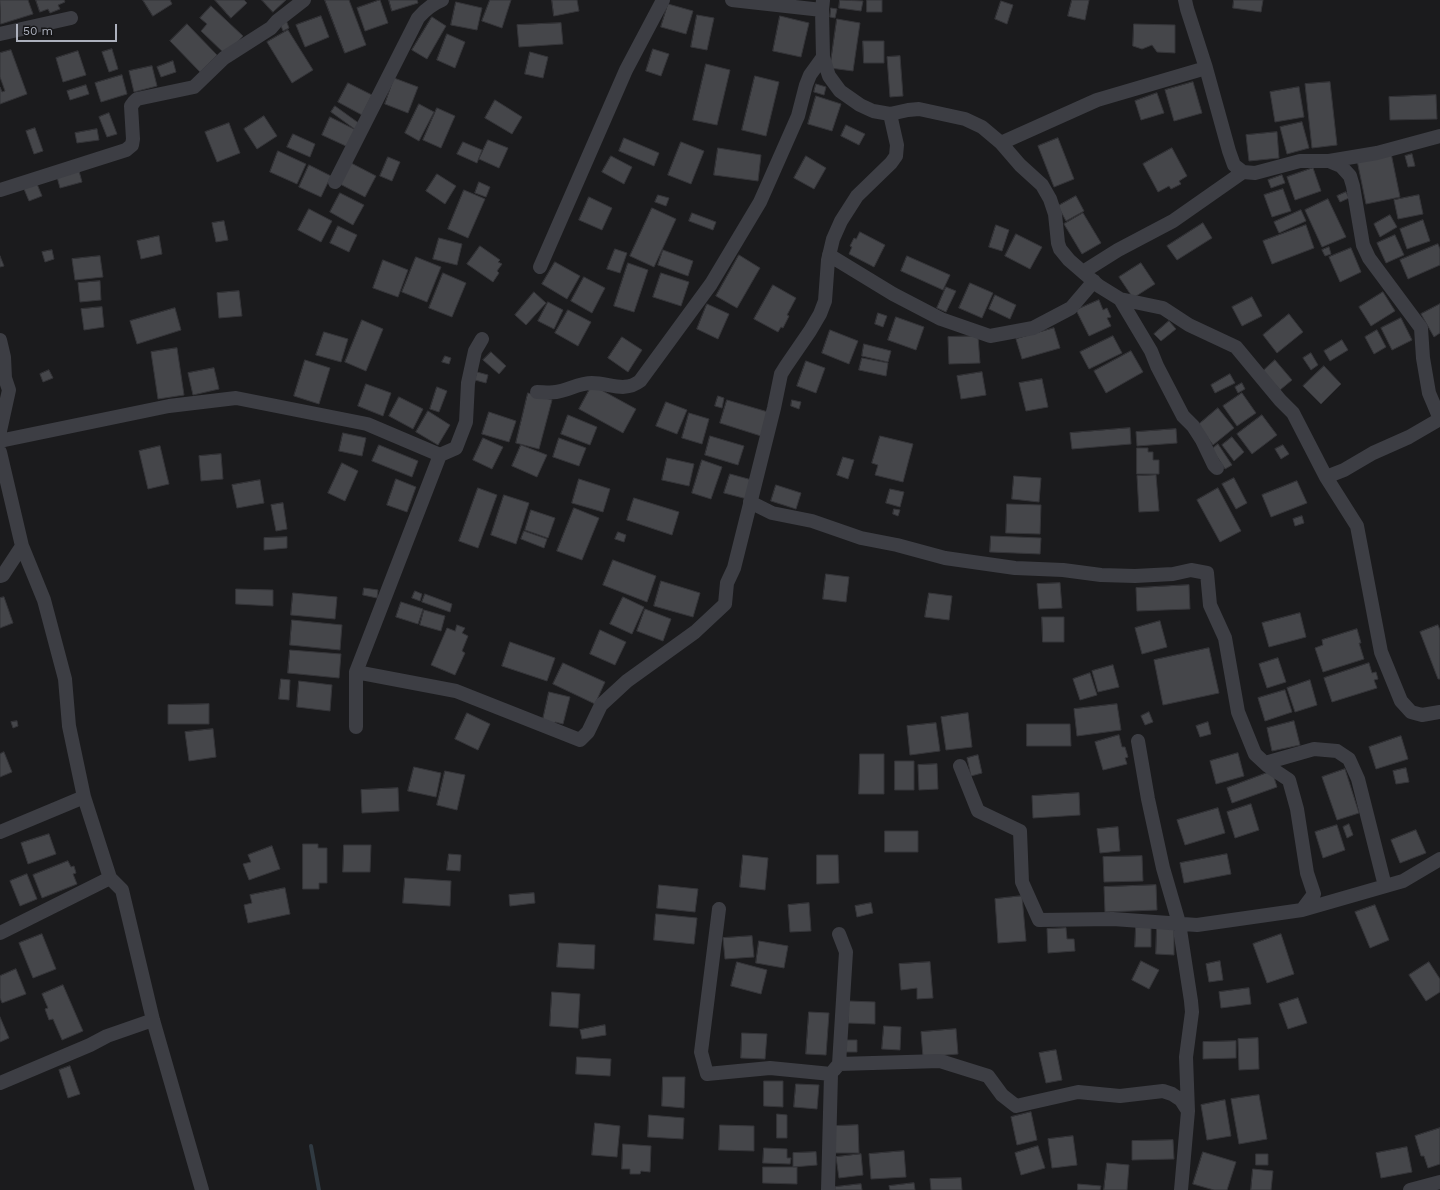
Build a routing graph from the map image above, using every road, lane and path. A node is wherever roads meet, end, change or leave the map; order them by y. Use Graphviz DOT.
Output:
graph roads {
  1 [pos="304,0"];
  2 [pos="442,0"];
  3 [pos="663,0"];
  4 [pos="732,0"];
  5 [pos="1185,0"];
  6 [pos="822,5"];
  7 [pos="71,18"];
  8 [pos="0,34"];
  9 [pos="823,57"];
  10 [pos="1206,68"];
  11 [pos="890,114"];
  12 [pos="1440,136"];
  13 [pos="1001,143"];
  14 [pos="1329,161"];
  15 [pos="1243,172"];
  16 [pos="335,182"];
  17 [pos="0,190"];
  18 [pos="830,255"];
  19 [pos="540,267"];
  20 [pos="1089,277"];
  21 [pos="1120,299"];
  22 [pos="482,339"];
  23 [pos="0,340"];
  24 [pos="537,392"];
  25 [pos="0,431"];
  26 [pos="0,441"];
  27 [pos="0,452"];
  28 [pos="440,455"];
  29 [pos="1217,468"];
  30 [pos="1326,477"];
  31 [pos="750,502"];
  32 [pos="22,546"];
  33 [pos="0,576"];
  34 [pos="356,672"];
  35 [pos="1438,718"];
  36 [pos="356,727"];
  37 [pos="1138,741"];
  38 [pos="1265,763"];
  39 [pos="960,766"];
  40 [pos="84,797"];
  41 [pos="0,832"];
  42 [pos="1440,859"];
  43 [pos="110,878"];
  44 [pos="1385,886"];
  45 [pos="719,909"];
  46 [pos="1302,910"];
  47 [pos="1179,923"];
  48 [pos="0,933"];
  49 [pos="839,934"];
  50 [pos="153,1020"];
  51 [pos="835,1069"];
  52 [pos="0,1083"];
  53 [pos="1188,1111"];
  54 [pos="1440,1182"];
  55 [pos="202,1190"];
  56 [pos="828,1190"];
  57 [pos="1180,1190"];
  58 [pos="1410,1190"];
  1 -- 17 [label="street"];
  2 -- 16 [label="street"];
  3 -- 19 [label="street"];
  4 -- 6 [label="street"];
  5 -- 10 [label="street"];
  6 -- 9 [label="street"];
  7 -- 8 [label="street"];
  9 -- 11 [label="street"];
  9 -- 24 [label="street"];
  10 -- 13 [label="street"];
  10 -- 15 [label="street"];
  11 -- 13 [label="street"];
  11 -- 18 [label="street"];
  12 -- 14 [label="street"];
  13 -- 20 [label="street"];
  14 -- 15 [label="street"];
  14 -- 30 [label="street"];
  15 -- 20 [label="street"];
  18 -- 20 [label="street"];
  18 -- 31 [label="street"];
  20 -- 21 [label="street"];
  21 -- 29 [label="street"];
  21 -- 30 [label="street"];
  22 -- 28 [label="street"];
  23 -- 25 [label="street"];
  26 -- 28 [label="street"];
  27 -- 32 [label="street"];
  28 -- 34 [label="street"];
  30 -- 35 [label="street"];
  31 -- 34 [label="street"];
  31 -- 38 [label="street"];
  32 -- 33 [label="street"];
  32 -- 40 [label="street"];
  34 -- 36 [label="street"];
  37 -- 47 [label="street"];
  38 -- 44 [label="street"];
  38 -- 46 [label="street"];
  39 -- 47 [label="street"];
  40 -- 41 [label="street"];
  40 -- 43 [label="street"];
  42 -- 44 [label="street"];
  43 -- 48 [label="street"];
  43 -- 50 [label="street"];
  44 -- 46 [label="street"];
  45 -- 51 [label="street"];
  46 -- 47 [label="street"];
  47 -- 53 [label="street"];
  49 -- 51 [label="street"];
  50 -- 52 [label="street"];
  50 -- 55 [label="street"];
  51 -- 53 [label="street"];
  51 -- 56 [label="street"];
  53 -- 57 [label="street"];
  54 -- 58 [label="street"];
}
